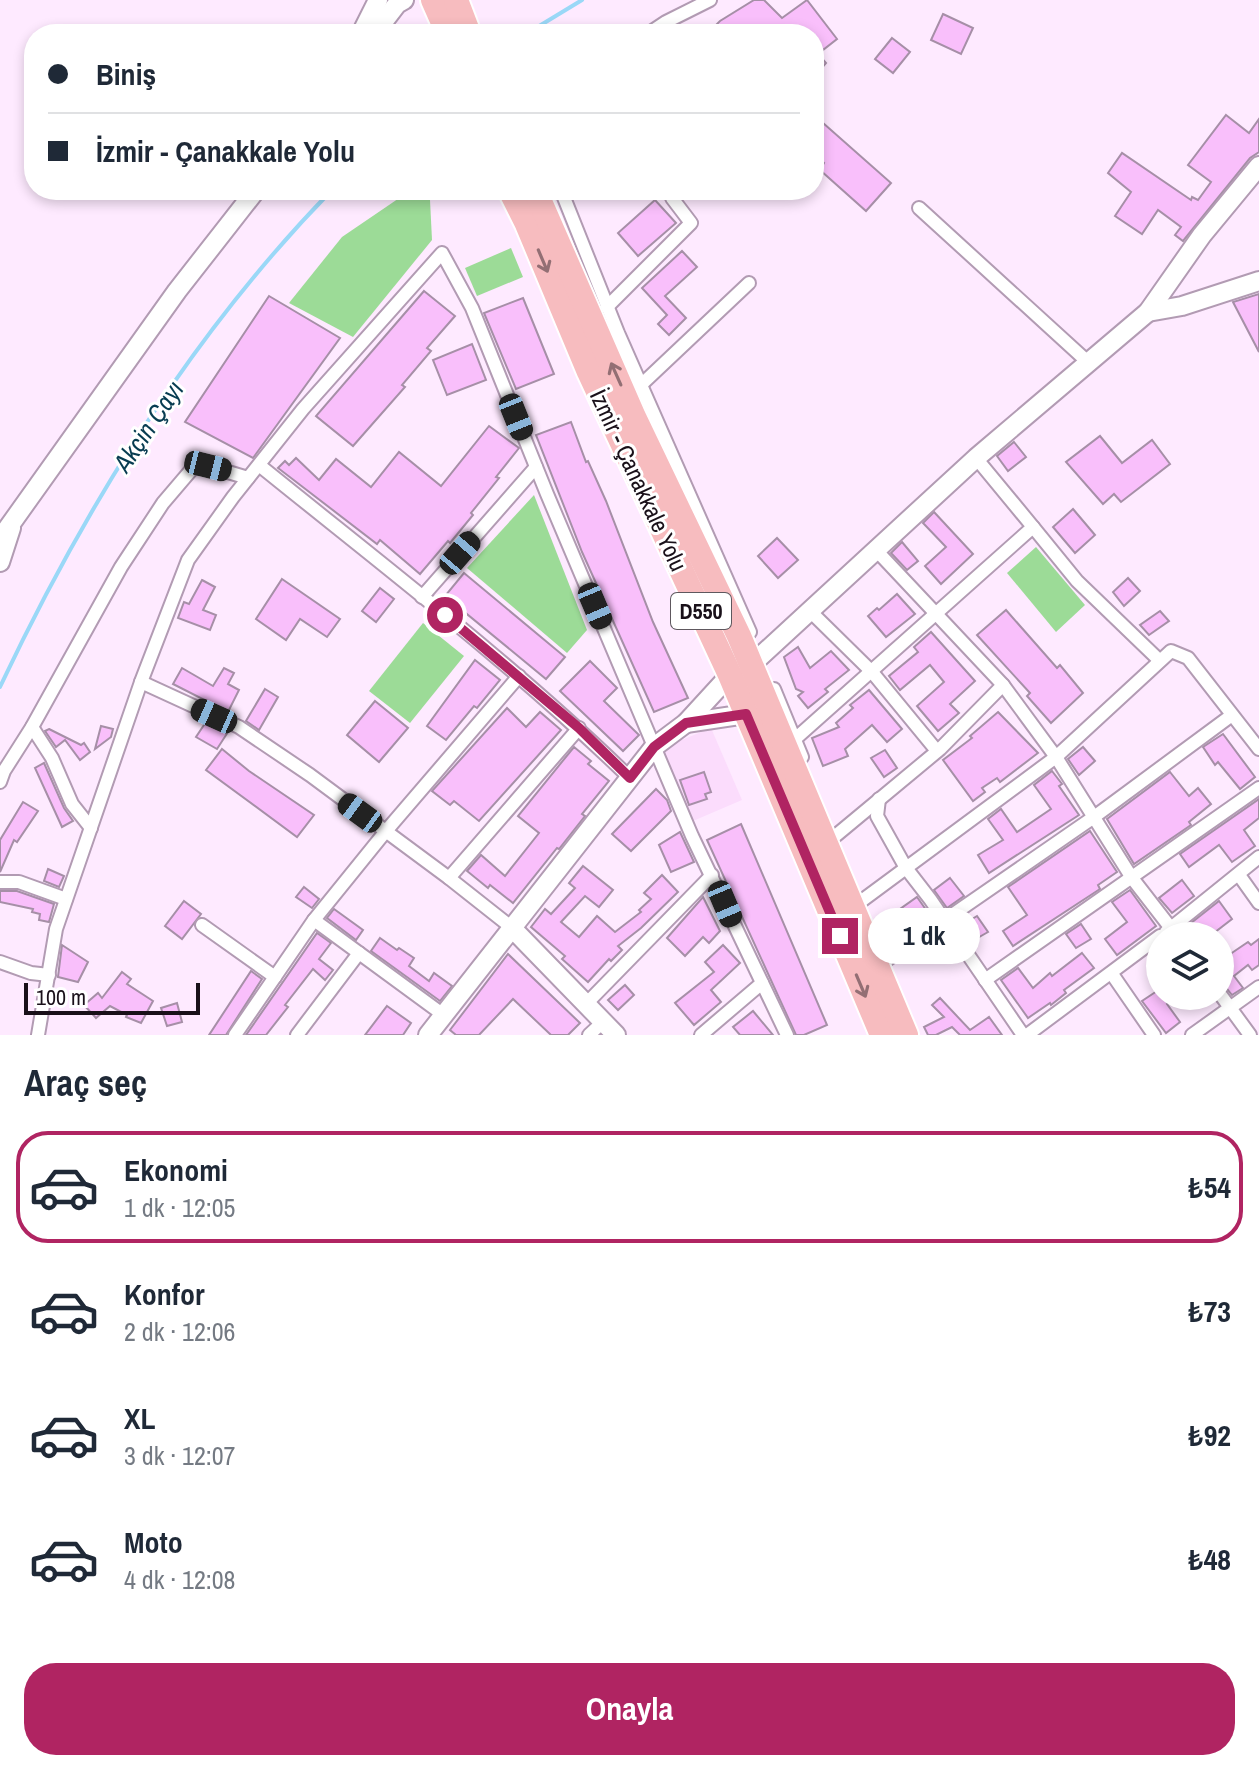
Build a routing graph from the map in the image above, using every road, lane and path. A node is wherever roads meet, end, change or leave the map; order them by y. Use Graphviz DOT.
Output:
graph roads {
  1 [pos="378,0"];
  2 [pos="404,0"];
  3 [pos="433,0"];
  4 [pos="456,0"];
  5 [pos="710,0"];
  6 [pos="366,24"];
  7 [pos="382,24"];
  8 [pos="454,24"];
  9 [pos="460,24"];
  10 [pos="666,24"];
  11 [pos="1259,166"];
  12 [pos="248,200"];
  13 [pos="515,200"];
  14 [pos="539,200"];
  15 [pos="565,200"];
  16 [pos="674,200"];
  17 [pos="919,208"];
  18 [pos="1259,281"];
  19 [pos="749,283"];
  20 [pos="607,307"];
  21 [pos="1148,312"];
  22 [pos="1090,364"];
  23 [pos="642,384"];
  24 [pos="976,458"];
  25 [pos="259,465"];
  26 [pos="536,467"];
  27 [pos="248,478"];
  28 [pos="1033,527"];
  29 [pos="6,532"];
  30 [pos="876,550"];
  31 [pos="0,562"];
  32 [pos="422,597"];
  33 [pos="811,612"];
  34 [pos="938,613"];
  35 [pos="1159,660"];
  36 [pos="747,665"];
  37 [pos="872,672"];
  38 [pos="519,676"];
  39 [pos="141,682"];
  40 [pos="1003,685"];
  41 [pos="746,714"];
  42 [pos="1232,715"];
  43 [pos="686,723"];
  44 [pos="32,727"];
  45 [pos="579,728"];
  46 [pos="795,739"];
  47 [pos="654,747"];
  48 [pos="1259,749"];
  49 [pos="937,751"];
  50 [pos="1056,757"];
  51 [pos="630,778"];
  52 [pos="0,782"];
  53 [pos="1259,788"];
  54 [pos="879,799"];
  55 [pos="1094,817"];
  56 [pos="91,828"];
  57 [pos="386,831"];
  58 [pos="834,837"];
  59 [pos="1259,857"];
  60 [pos="906,868"];
  61 [pos="712,875"];
  62 [pos="1239,875"];
  63 [pos="449,878"];
  64 [pos="1132,878"];
  65 [pos="0,882"];
  66 [pos="66,899"];
  67 [pos="860,902"];
  68 [pos="1259,903"];
  69 [pos="314,920"];
  70 [pos="943,921"];
  71 [pos="1160,922"];
  72 [pos="1182,922"];
  73 [pos="202,925"];
  74 [pos="511,927"];
  75 [pos="1146,949"];
  76 [pos="359,953"];
  77 [pos="0,962"];
  78 [pos="1112,974"];
  79 [pos="49,975"];
  80 [pos="275,977"];
  81 [pos="985,980"];
  82 [pos="762,983"];
  83 [pos="1259,987"];
  84 [pos="587,1003"];
  85 [pos="1234,1004"];
  86 [pos="1225,1010"];
  87 [pos="1231,1010"];
  88 [pos="445,1016"];
  89 [pos="609,1028"];
  90 [pos="38,1035"];
  91 [pos="235,1035"];
  92 [pos="297,1035"];
  93 [pos="428,1035"];
  94 [pos="589,1035"];
  95 [pos="701,1035"];
  96 [pos="787,1035"];
  97 [pos="882,1035"];
  98 [pos="906,1035"];
  99 [pos="1025,1035"];
  100 [pos="1154,1035"];
  101 [pos="1192,1035"];
  102 [pos="1250,1035"];
  1 -- 6 [label="main road"];
  2 -- 7 [label="main road"];
  3 -- 8 [label="highway"];
  4 -- 9 [label="highway"];
  5 -- 10 [label="street"];
  11 -- 21 [label="main road"];
  12 -- 29 [label="main road"];
  13 -- 36 [label="highway, İzmir - Çanakkale Yolu / D550, one-way"];
  36 -- 14 [label="highway, İzmir - Çanakkale Yolu / D550, one-way"];
  15 -- 20 [label="street"];
  16 -- 20 [label="street"];
  17 -- 22 [label="street"];
  18 -- 21 [label="main road"];
  19 -- 23 [label="street"];
  20 -- 23 [label="street"];
  21 -- 22 [label="main road"];
  22 -- 24 [label="main road"];
  23 -- 36 [label="street"];
  24 -- 28 [label="street"];
  24 -- 30 [label="main road"];
  25 -- 26 [label="street"];
  25 -- 27 [label="street"];
  25 -- 32 [label="street"];
  26 -- 32 [label="street"];
  26 -- 47 [label="street"];
  27 -- 39 [label="street"];
  27 -- 44 [label="street"];
  28 -- 34 [label="street"];
  28 -- 35 [label="street"];
  29 -- 31 [label="main road"];
  30 -- 33 [label="main road"];
  30 -- 34 [label="street"];
  32 -- 38 [label="street"];
  33 -- 36 [label="main road"];
  33 -- 37 [label="street"];
  34 -- 37 [label="street"];
  34 -- 40 [label="street"];
  35 -- 42 [label="street"];
  35 -- 50 [label="street"];
  36 -- 41 [label="highway, İzmir - Çanakkale Yolu / D550"];
  36 -- 43 [label="main road"];
  36 -- 46 [label="street"];
  36 -- 98 [label="highway, İzmir - Çanakkale Yolu / D550"];
  37 -- 46 [label="street"];
  37 -- 49 [label="street"];
  38 -- 45 [label="street"];
  38 -- 57 [label="street"];
  39 -- 56 [label="street"];
  39 -- 57 [label="street"];
  40 -- 49 [label="street"];
  40 -- 50 [label="street"];
  41 -- 43 [label="main road"];
  41 -- 97 [label="highway, İzmir - Çanakkale Yolu / D550, one-way"];
  42 -- 48 [label="street"];
  42 -- 55 [label="street"];
  43 -- 47 [label="main road"];
  44 -- 52 [label="street"];
  44 -- 56 [label="street"];
  45 -- 51 [label="street"];
  45 -- 63 [label="street"];
  46 -- 58 [label="street"];
  47 -- 51 [label="main road"];
  47 -- 61 [label="street"];
  49 -- 54 [label="street"];
  50 -- 55 [label="street"];
  50 -- 60 [label="street"];
  51 -- 74 [label="main road"];
  53 -- 64 [label="street"];
  54 -- 58 [label="street"];
  54 -- 60 [label="street"];
  55 -- 64 [label="street"];
  55 -- 70 [label="street"];
  56 -- 66 [label="street"];
  57 -- 63 [label="street"];
  57 -- 69 [label="street"];
  58 -- 67 [label="street"];
  59 -- 62 [label="street"];
  60 -- 67 [label="street"];
  60 -- 70 [label="street"];
  61 -- 82 [label="street"];
  61 -- 84 [label="street"];
  62 -- 68 [label="street"];
  62 -- 72 [label="street"];
  63 -- 74 [label="street"];
  64 -- 71 [label="street"];
  64 -- 81 [label="street"];
  65 -- 66 [label="street"];
  66 -- 79 [label="street"];
  67 -- 70 [label="street"];
  69 -- 76 [label="street"];
  69 -- 80 [label="street"];
  70 -- 81 [label="street"];
  73 -- 80 [label="street"];
  74 -- 84 [label="main road"];
  74 -- 88 [label="main road"];
  75 -- 78 [label="street"];
  76 -- 88 [label="street"];
  76 -- 92 [label="street"];
  77 -- 79 [label="street"];
  78 -- 99 [label="street"];
  78 -- 100 [label="street"];
  79 -- 90 [label="street"];
  80 -- 91 [label="street"];
  81 -- 99 [label="street"];
  82 -- 95 [label="street"];
  82 -- 96 [label="street"];
  83 -- 85 [label="street"];
  84 -- 89 [label="main road"];
  86 -- 101 [label="street"];
  87 -- 102 [label="street"];
  88 -- 93 [label="main road"];
  89 -- 94 [label="street"];
}
